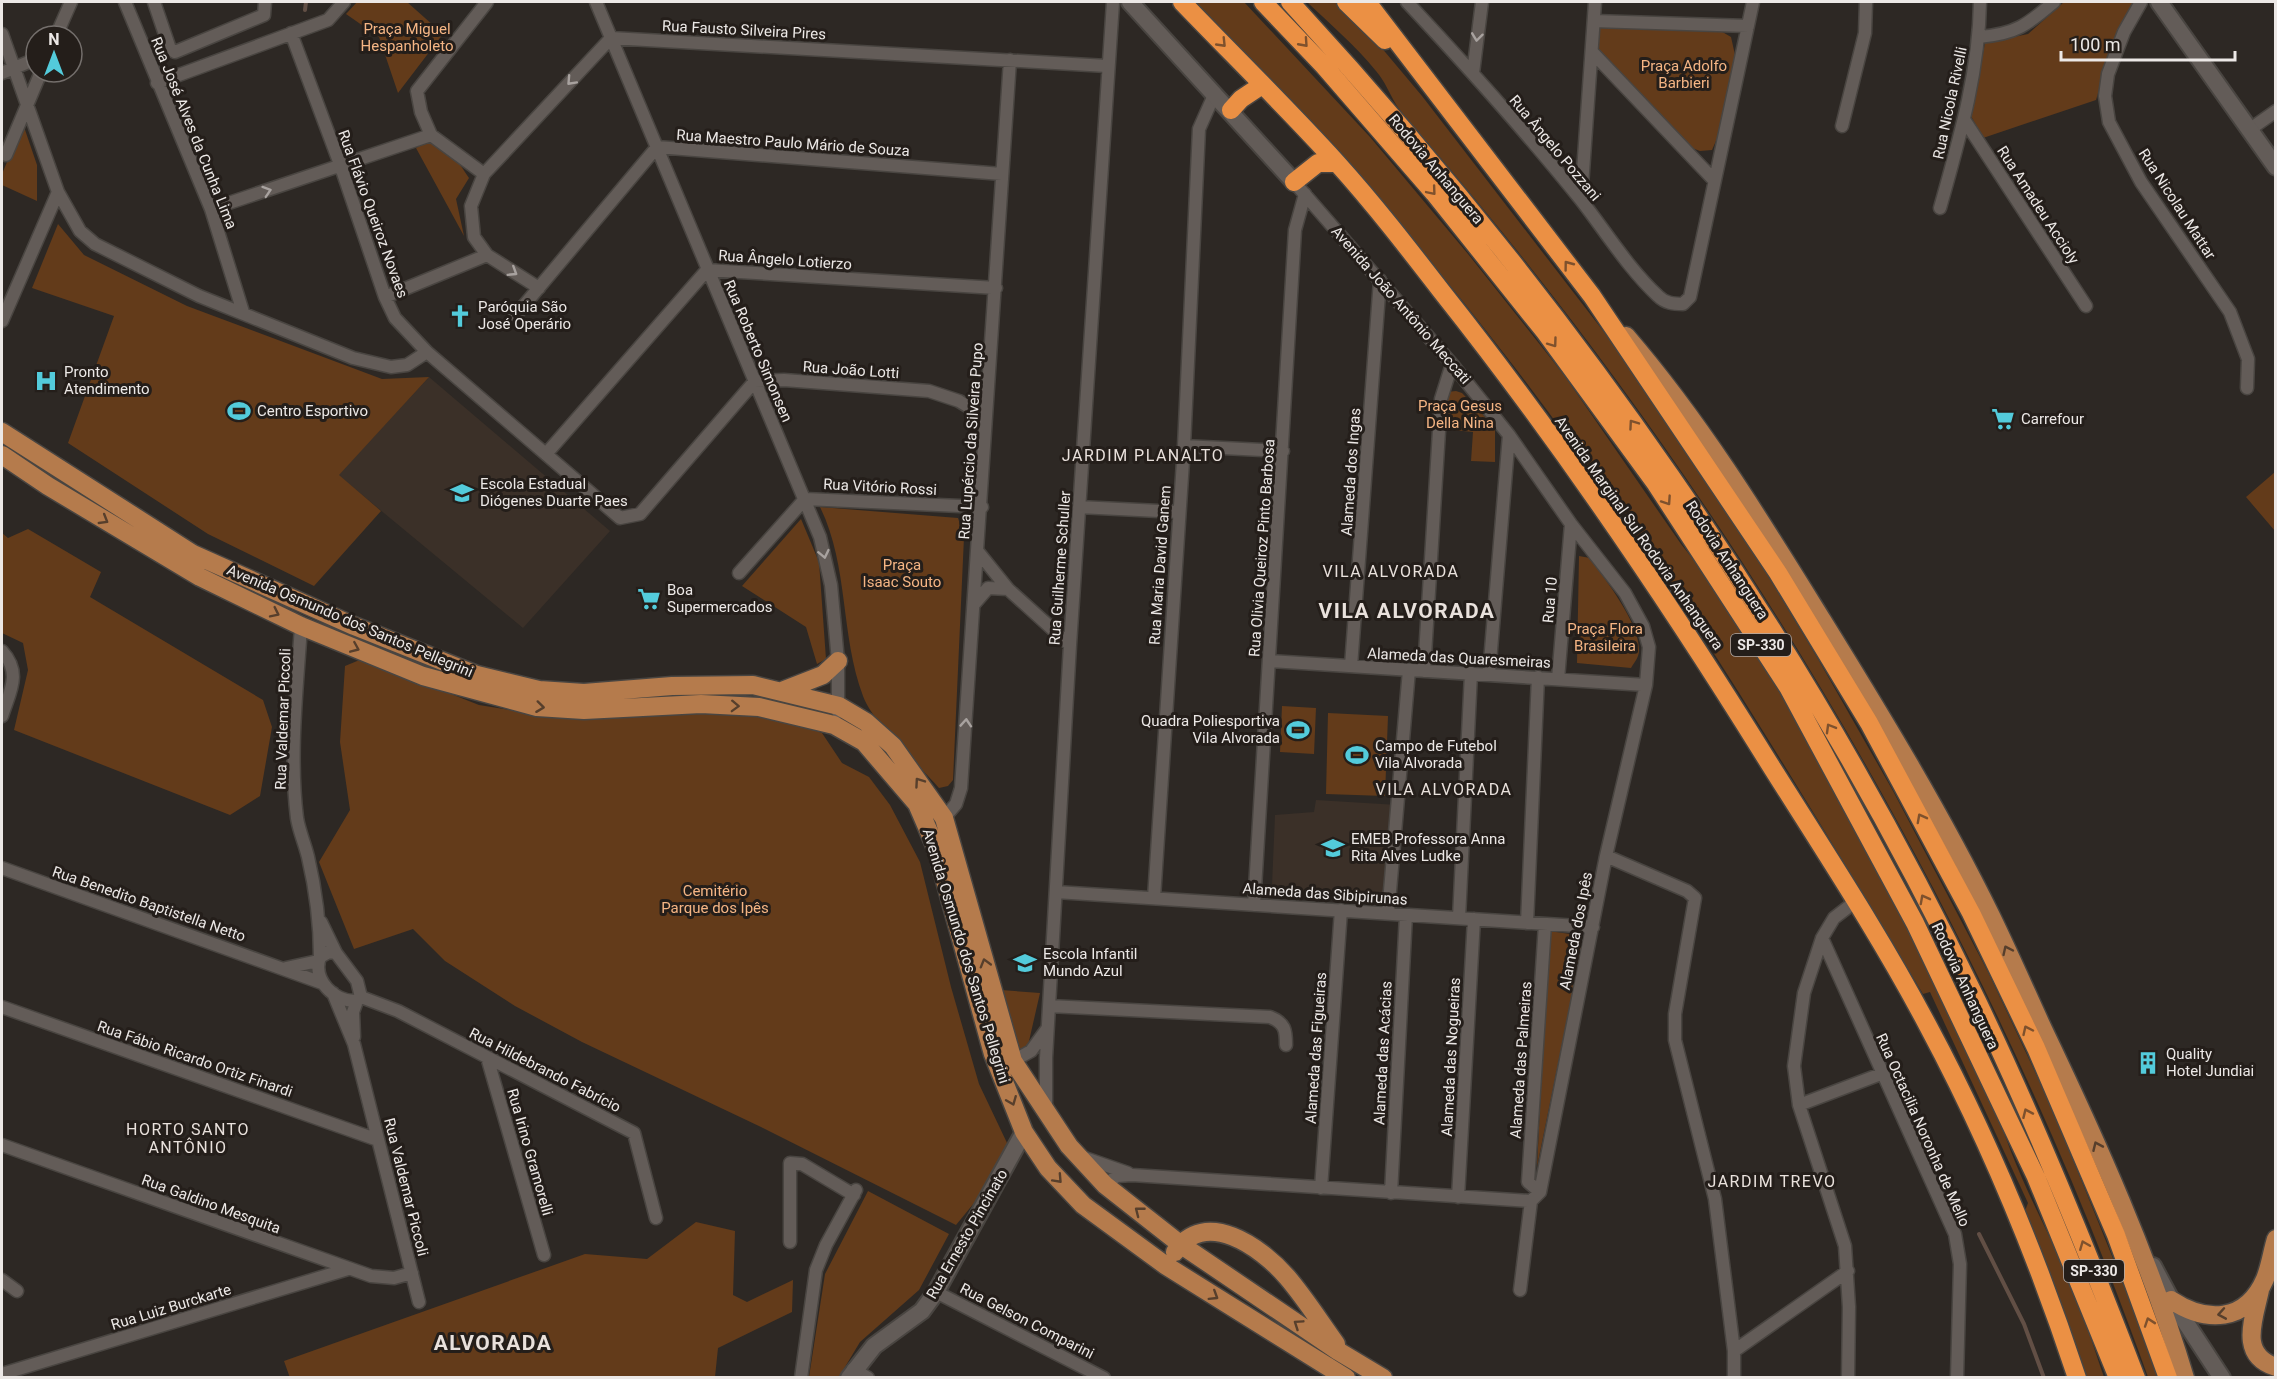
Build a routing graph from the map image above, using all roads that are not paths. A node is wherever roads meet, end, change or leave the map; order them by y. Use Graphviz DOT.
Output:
graph roads {
  1 [pos="71,2"];
  2 [pos="125,2"];
  3 [pos="154,2"];
  4 [pos="265,2"];
  5 [pos="344,2"];
  6 [pos="487,2"];
  7 [pos="596,2"];
  8 [pos="1113,2"];
  9 [pos="1130,2"];
  10 [pos="1182,2"];
  11 [pos="1263,2"];
  12 [pos="1290,2"];
  13 [pos="1346,2"];
  14 [pos="1367,2"];
  15 [pos="1407,2"];
  16 [pos="1482,2"];
  17 [pos="1595,2"];
  18 [pos="1753,2"];
  19 [pos="1866,2"];
  20 [pos="1980,2"];
  21 [pos="2054,2"];
  22 [pos="2141,2"];
  23 [pos="2159,2"];
  24 [pos="1594,21"];
  25 [pos="61,24"];
  26 [pos="1748,26"];
  27 [pos="291,33"];
  28 [pos="2,34"];
  29 [pos="1979,37"];
  30 [pos="611,38"];
  31 [pos="1592,52"];
  32 [pos="1010,60"];
  33 [pos="24,64"];
  34 [pos="1107,66"];
  35 [pos="14,68"];
  36 [pos="2,73"];
  37 [pos="1473,73"];
  38 [pos="157,83"];
  39 [pos="36,84"];
  40 [pos="1262,85"];
  41 [pos="1215,93"];
  42 [pos="28,104"];
  43 [pos="1231,110"];
  44 [pos="2276,111"];
  45 [pos="1965,121"];
  46 [pos="1842,126"];
  47 [pos="2249,130"];
  48 [pos="431,135"];
  49 [pos="1477,146"];
  50 [pos="657,147"];
  51 [pos="6,155"];
  52 [pos="1337,163"];
  53 [pos="341,167"];
  54 [pos="2276,167"];
  55 [pos="484,174"];
  56 [pos="1002,174"];
  57 [pos="1713,179"];
  58 [pos="1299,188"];
  59 [pos="58,192"];
  60 [pos="1581,200"];
  61 [pos="1940,208"];
  62 [pos="211,209"];
  63 [pos="487,255"];
  64 [pos="707,270"];
  65 [pos="1380,280"];
  66 [pos="539,288"];
  67 [pos="996,288"];
  68 [pos="1592,296"];
  69 [pos="385,297"];
  70 [pos="2086,306"];
  71 [pos="243,312"];
  72 [pos="515,316"];
  73 [pos="2,321"];
  74 [pos="428,352"];
  75 [pos="1452,364"];
  76 [pos="755,381"];
  77 [pos="2247,388"];
  78 [pos="985,417"];
  79 [pos="2,432"];
  80 [pos="1509,435"];
  81 [pos="1184,446"];
  82 [pos="1283,451"];
  83 [pos="546,454"];
  84 [pos="2,455"];
  85 [pos="48,486"];
  86 [pos="87,487"];
  87 [pos="806,499"];
  88 [pos="982,507"];
  89 [pos="1079,507"];
  90 [pos="1179,512"];
  91 [pos="1571,524"];
  92 [pos="979,553"];
  93 [pos="739,573"];
  94 [pos="1008,590"];
  95 [pos="975,604"];
  96 [pos="324,612"];
  97 [pos="301,626"];
  98 [pos="1070,645"];
  99 [pos="2,651"];
  100 [pos="1269,661"];
  101 [pos="838,662"];
  102 [pos="1650,665"];
  103 [pos="1352,666"];
  104 [pos="1409,670"];
  105 [pos="1424,670"];
  106 [pos="1471,673"];
  107 [pos="1489,674"];
  108 [pos="1539,677"];
  109 [pos="1558,679"];
  110 [pos="1646,685"];
  111 [pos="780,692"];
  112 [pos="839,706"];
  113 [pos="2,716"];
  114 [pos="834,725"];
  115 [pos="914,800"];
  116 [pos="944,818"];
  117 [pos="1606,856"];
  118 [pos="2,868"];
  119 [pos="1056,892"];
  120 [pos="1154,898"];
  121 [pos="1856,901"];
  122 [pos="1254,905"];
  123 [pos="1341,910"];
  124 [pos="1388,914"];
  125 [pos="1406,915"];
  126 [pos="1460,918"];
  127 [pos="320,919"];
  128 [pos="1474,919"];
  129 [pos="1527,923"];
  130 [pos="1545,924"];
  131 [pos="1593,927"];
  132 [pos="1822,938"];
  133 [pos="336,953"];
  134 [pos="319,959"];
  135 [pos="286,968"];
  136 [pos="322,983"];
  137 [pos="333,993"];
  138 [pos="359,999"];
  139 [pos="1049,1006"];
  140 [pos="2,1007"];
  141 [pos="1048,1028"];
  142 [pos="354,1044"];
  143 [pos="1286,1045"];
  144 [pos="488,1057"];
  145 [pos="1013,1061"];
  146 [pos="1881,1074"];
  147 [pos="1799,1105"];
  148 [pos="1046,1114"];
  149 [pos="1024,1132"];
  150 [pos="378,1140"];
  151 [pos="2,1145"];
  152 [pos="1072,1150"];
  153 [pos="1132,1175"];
  154 [pos="1105,1185"];
  155 [pos="1321,1188"];
  156 [pos="1391,1193"];
  157 [pos="1458,1197"];
  158 [pos="1536,1197"];
  159 [pos="2119,1200"];
  160 [pos="1083,1205"];
  161 [pos="656,1218"];
  162 [pos="2276,1239"];
  163 [pos="790,1242"];
  164 [pos="1180,1244"];
  165 [pos="544,1255"];
  166 [pos="1165,1265"];
  167 [pos="348,1269"];
  168 [pos="1848,1271"];
  169 [pos="412,1273"];
  170 [pos="2,1280"];
  171 [pos="2260,1288"];
  172 [pos="1520,1290"];
  173 [pos="17,1291"];
  174 [pos="936,1292"];
  175 [pos="2171,1300"];
  176 [pos="419,1302"];
  177 [pos="1338,1351"];
  178 [pos="1734,1351"];
  179 [pos="2276,1367"];
  180 [pos="1326,1372"];
  181 [pos="2,1374"];
  182 [pos="854,1376"];
  183 [pos="801,1377"];
  184 [pos="1104,1377"];
  185 [pos="1346,1377"];
  186 [pos="1383,1377"];
  187 [pos="1734,1377"];
  188 [pos="1848,1377"];
  189 [pos="1957,1377"];
  190 [pos="2077,1377"];
  191 [pos="2118,1377"];
  192 [pos="2136,1377"];
  193 [pos="2168,1377"];
  194 [pos="2185,1377"];
  195 [pos="2222,1377"];
  1 -- 25 [label="street"];
  2 -- 38 [label="street, Rua José Alves da Cunha Lima"];
  3 -- 4 [label="street"];
  5 -- 27 [label="street"];
  6 -- 48 [label="street"];
  7 -- 30 [label="street, Rua Roberto Simonsen"];
  8 -- 34 [label="street, Rua Guilherme Schuller"];
  9 -- 41 [label="main road, Avenida João Antônio Meccati"];
  10 -- 40 [label="highway, Avenida Marginal Sul Rodovia Anhanguera, one-way"];
  11 -- 191 [label="highway, Rodovia Anhanguera / SP-330, one-way"];
  192 -- 12 [label="highway, Rodovia Anhanguera / SP-330, one-way"];
  13 -- 49 [label="highway"];
  14 -- 49 [label="highway"];
  15 -- 37 [label="street, Rua Ângelo Pozzani"];
  16 -- 37 [label="street, one-way"];
  17 -- 24 [label="street"];
  18 -- 26 [label="street"];
  19 -- 46 [label="street"];
  20 -- 29 [label="street, Rua Nicola Rivelli"];
  21 -- 29 [label="street"];
  22 -- 77 [label="street, Rua Nicolau Mattar"];
  23 -- 47 [label="main road"];
  24 -- 26 [label="street"];
  24 -- 31 [label="street"];
  26 -- 57 [label="street"];
  27 -- 38 [label="street"];
  27 -- 53 [label="street, Rua Flávio Queiroz Novaes"];
  28 -- 35 [label="street"];
  29 -- 45 [label="street, Rua Nicola Rivelli"];
  30 -- 32 [label="street, Rua Fausto Silveira Pires"];
  30 -- 50 [label="street, Rua Roberto Simonsen"];
  30 -- 55 [label="street, one-way"];
  31 -- 57 [label="street"];
  31 -- 60 [label="street"];
  32 -- 34 [label="street, Rua Fausto Silveira Pires"];
  32 -- 56 [label="street, Rua Lupércio da Silveira Pupo"];
  33 -- 35 [label="street"];
  34 -- 89 [label="street, Rua Guilherme Schuller"];
  35 -- 36 [label="street"];
  35 -- 42 [label="street"];
  37 -- 60 [label="street, Rua Ângelo Pozzani"];
  38 -- 62 [label="street, Rua José Alves da Cunha Lima"];
  39 -- 42 [label="street"];
  40 -- 43 [label="highway"];
  40 -- 52 [label="highway, Avenida Marginal Sul Rodovia Anhanguera"];
  41 -- 43 [label="main road, Avenida João Antônio Meccati"];
  41 -- 81 [label="street, Rua Maria David Ganem"];
  42 -- 51 [label="street"];
  42 -- 59 [label="street"];
  43 -- 58 [label="main road, Avenida João Antônio Meccati"];
  44 -- 47 [label="street"];
  45 -- 61 [label="street, Rua Nicola Rivelli"];
  45 -- 70 [label="street, Rua Amadeu Accioly"];
  47 -- 54 [label="main road"];
  48 -- 53 [label="street"];
  48 -- 55 [label="street"];
  68 -- 49 [label="highway, one-way"];
  50 -- 56 [label="street, Rua Maestro Paulo Mário de Souza"];
  50 -- 64 [label="street, Rua Roberto Simonsen"];
  50 -- 66 [label="street, Rua Maestro Paulo Mário de Souza"];
  52 -- 58 [label="highway"];
  52 -- 121 [label="highway, Avenida Marginal Sul Rodovia Anhanguera"];
  62 -- 53 [label="street, one-way"];
  53 -- 69 [label="street, Rua Flávio Queiroz Novaes"];
  55 -- 63 [label="street"];
  56 -- 67 [label="street, Rua Lupércio da Silveira Pupo"];
  57 -- 60 [label="street, Rua Ângelo Pozzani"];
  58 -- 65 [label="street, Avenida João Antônio Meccati"];
  58 -- 82 [label="street, Rua Olivia Queiroz Pinto Barbosa"];
  59 -- 71 [label="street"];
  59 -- 73 [label="street"];
  62 -- 71 [label="street, Rua José Alves da Cunha Lima"];
  63 -- 66 [label="street, one-way"];
  63 -- 69 [label="street"];
  64 -- 67 [label="street, Rua Ângelo Lotierzo"];
  64 -- 76 [label="street, Rua Roberto Simonsen"];
  64 -- 83 [label="street, Rua Ângelo Lotierzo"];
  65 -- 75 [label="street, Avenida João Antônio Meccati"];
  65 -- 103 [label="street, Alameda dos Ingas"];
  66 -- 72 [label="street, Rua Maestro Paulo Mário de Souza"];
  67 -- 78 [label="street, Rua Lupércio da Silveira Pupo"];
  159 -- 68 [label="main road, one-way"];
  193 -- 68 [label="highway, one-way"];
  69 -- 74 [label="street, Rua Flávio Queiroz Novaes"];
  71 -- 74 [label="street"];
  74 -- 83 [label="street, Rua Flávio Queiroz Novaes"];
  75 -- 80 [label="street, Avenida João Antônio Meccati"];
  75 -- 105 [label="street"];
  76 -- 78 [label="street, Rua João Lotti"];
  76 -- 83 [label="street, Rua Flávio Queiroz Novaes"];
  76 -- 87 [label="street, Rua Roberto Simonsen"];
  78 -- 88 [label="street, Rua Lupércio da Silveira Pupo"];
  79 -- 86 [label="main road, Avenida Osmundo dos Santos Pellegrini"];
  80 -- 91 [label="street, Avenida João Antônio Meccati"];
  80 -- 107 [label="street"];
  81 -- 82 [label="street"];
  81 -- 90 [label="street, Rua Maria David Ganem"];
  82 -- 100 [label="street, Rua Olivia Queiroz Pinto Barbosa"];
  84 -- 85 [label="main road, Avenida Osmundo dos Santos Pellegrini"];
  85 -- 86 [label="main road"];
  85 -- 97 [label="main road, Avenida Osmundo dos Santos Pellegrini, one-way"];
  86 -- 96 [label="main road, Avenida Osmundo dos Santos Pellegrini"];
  87 -- 88 [label="street, Rua Vitório Rossi"];
  87 -- 93 [label="street, Rua Vitório Rossi"];
  87 -- 101 [label="street, Rua Roberto Simonsen, one-way"];
  88 -- 92 [label="street, Rua Lupércio da Silveira Pupo"];
  89 -- 90 [label="street"];
  89 -- 98 [label="street, Rua Guilherme Schuller"];
  90 -- 120 [label="street, Rua Maria David Ganem"];
  91 -- 102 [label="street, Avenida João Antônio Meccati"];
  91 -- 109 [label="street, Rua 10"];
  92 -- 94 [label="street"];
  92 -- 95 [label="street, Rua Lupércio da Silveira Pupo"];
  94 -- 95 [label="street"];
  94 -- 98 [label="street"];
  116 -- 95 [label="street, Rua Lupércio da Silveira Pupo, one-way"];
  96 -- 97 [label="main road"];
  96 -- 111 [label="main road, Avenida Osmundo dos Santos Pellegrini"];
  97 -- 114 [label="main road, Avenida Osmundo dos Santos Pellegrini, one-way"];
  97 -- 127 [label="street, Rua Valdemar Piccoli"];
  98 -- 119 [label="street, Rua Guilherme Schuller"];
  99 -- 113 [label="street"];
  100 -- 103 [label="street, Alameda das Quaresmeiras"];
  100 -- 122 [label="street, Rua Olivia Queiroz Pinto Barbosa"];
  101 -- 111 [label="main road"];
  101 -- 112 [label="street, Rua Roberto Simonsen"];
  102 -- 110 [label="street, Alameda dos Ipês"];
  103 -- 104 [label="street, Alameda das Quaresmeiras"];
  104 -- 105 [label="street, Alameda das Quaresmeiras"];
  104 -- 124 [label="street"];
  105 -- 106 [label="street, Alameda das Quaresmeiras"];
  106 -- 107 [label="street, Alameda das Quaresmeiras"];
  106 -- 126 [label="street"];
  107 -- 108 [label="street, Alameda das Quaresmeiras"];
  108 -- 109 [label="street, Alameda das Quaresmeiras"];
  108 -- 129 [label="street"];
  109 -- 110 [label="street, Alameda das Quaresmeiras"];
  110 -- 117 [label="street, Alameda dos Ipês"];
  111 -- 112 [label="main road, Avenida Osmundo dos Santos Pellegrini"];
  112 -- 114 [label="street, Rua Roberto Simonsen"];
  116 -- 112 [label="main road, Avenida Osmundo dos Santos Pellegrini, one-way"];
  114 -- 115 [label="main road, Avenida Osmundo dos Santos Pellegrini"];
  115 -- 116 [label="main road"];
  115 -- 149 [label="main road, Avenida Osmundo dos Santos Pellegrini, one-way"];
  145 -- 116 [label="main road, Avenida Osmundo dos Santos Pellegrini, one-way"];
  117 -- 131 [label="street, Alameda dos Ipês"];
  117 -- 178 [label="street"];
  118 -- 135 [label="street, Rua Benedito Baptistella Netto"];
  119 -- 120 [label="street, Alameda das Sibipirunas"];
  119 -- 139 [label="street, Rua Guilherme Schuller"];
  120 -- 122 [label="street, Alameda das Sibipirunas"];
  121 -- 132 [label="street"];
  121 -- 190 [label="highway, Avenida Marginal Sul Rodovia Anhanguera"];
  122 -- 123 [label="street, Alameda das Sibipirunas"];
  123 -- 124 [label="street, Alameda das Sibipirunas"];
  123 -- 155 [label="street, Alameda das Figueiras"];
  124 -- 125 [label="street, Alameda das Sibipirunas"];
  125 -- 126 [label="street, Alameda das Sibipirunas"];
  125 -- 156 [label="street, Alameda das Acácias"];
  126 -- 128 [label="street, Alameda das Sibipirunas"];
  127 -- 133 [label="street, Rua Valdemar Piccoli"];
  127 -- 134 [label="street, Rua Valdemar Piccoli"];
  128 -- 129 [label="street, Alameda das Sibipirunas"];
  128 -- 157 [label="street, Alameda das Nogueiras"];
  129 -- 130 [label="street, Alameda das Sibipirunas"];
  130 -- 131 [label="street, Alameda das Sibipirunas"];
  130 -- 158 [label="street, Alameda das Palmeiras"];
  131 -- 158 [label="street, Alameda dos Ipês"];
  132 -- 146 [label="street, Rua Octacilia Noronha de Mello"];
  132 -- 147 [label="street"];
  133 -- 134 [label="street"];
  133 -- 138 [label="street, Rua Valdemar Piccoli"];
  134 -- 135 [label="street"];
  134 -- 136 [label="street, Rua Valdemar Piccoli"];
  135 -- 136 [label="street, Rua Benedito Baptistella Netto"];
  136 -- 137 [label="street, Rua Benedito Baptistella Netto"];
  137 -- 138 [label="street, Rua Hildebrando Fabrício"];
  137 -- 142 [label="street, Rua Valdemar Piccoli"];
  138 -- 142 [label="street, Rua Valdemar Piccoli"];
  138 -- 144 [label="street, Rua Hildebrando Fabrício"];
  139 -- 141 [label="street, Rua Guilherme Schuller"];
  139 -- 143 [label="street"];
  140 -- 150 [label="street, Rua Fábio Ricardo Ortiz Finardi"];
  141 -- 145 [label="street"];
  141 -- 148 [label="street, Rua Guilherme Schuller"];
  142 -- 150 [label="street, Rua Valdemar Piccoli"];
  144 -- 161 [label="street, Rua Hildebrando Fabrício"];
  144 -- 165 [label="street, Rua Irino Gramorelli"];
  145 -- 148 [label="main road, Avenida Osmundo dos Santos Pellegrini"];
  146 -- 147 [label="street"];
  146 -- 189 [label="street, Rua Octacilia Noronha de Mello"];
  147 -- 168 [label="street"];
  148 -- 152 [label="main road, Avenida Osmundo dos Santos Pellegrini"];
  149 -- 152 [label="main road"];
  149 -- 160 [label="main road, Avenida Osmundo dos Santos Pellegrini, one-way"];
  149 -- 174 [label="main road, Rua Ernesto Pincinato"];
  150 -- 169 [label="street, Rua Valdemar Piccoli"];
  151 -- 167 [label="street, Rua Galdino Mesquita"];
  152 -- 153 [label="street"];
  152 -- 154 [label="main road, Avenida Osmundo dos Santos Pellegrini"];
  153 -- 154 [label="street"];
  153 -- 155 [label="street"];
  154 -- 160 [label="main road"];
  164 -- 154 [label="main road, Avenida Osmundo dos Santos Pellegrini, one-way"];
  155 -- 156 [label="street"];
  156 -- 157 [label="street"];
  157 -- 158 [label="street"];
  158 -- 172 [label="street, Alameda dos Ipês"];
  159 -- 175 [label="main road"];
  159 -- 194 [label="main road"];
  160 -- 166 [label="main road, Avenida Osmundo dos Santos Pellegrini"];
  162 -- 171 [label="main road"];
  163 -- 183 [label="street"];
  164 -- 166 [label="main road"];
  177 -- 164 [label="main road, Avenida Osmundo dos Santos Pellegrini, one-way"];
  164 -- 177 [label="main road"];
  166 -- 180 [label="main road, Avenida Osmundo dos Santos Pellegrini, one-way"];
  167 -- 169 [label="street, Rua Galdino Mesquita"];
  167 -- 181 [label="street, Rua Luiz Burckarte"];
  168 -- 178 [label="street"];
  168 -- 188 [label="street"];
  169 -- 176 [label="street, Rua Valdemar Piccoli"];
  170 -- 173 [label="street"];
  171 -- 175 [label="main road, one-way"];
  171 -- 179 [label="main road"];
  174 -- 182 [label="main road, Rua Ernesto Pincinato"];
  174 -- 184 [label="street, Rua Gelson Comparini"];
  175 -- 195 [label="main road"];
  177 -- 180 [label="main road"];
  177 -- 186 [label="main road, Avenida Osmundo dos Santos Pellegrini"];
  178 -- 187 [label="street"];
  180 -- 185 [label="main road, Avenida Osmundo dos Santos Pellegrini"];
}
